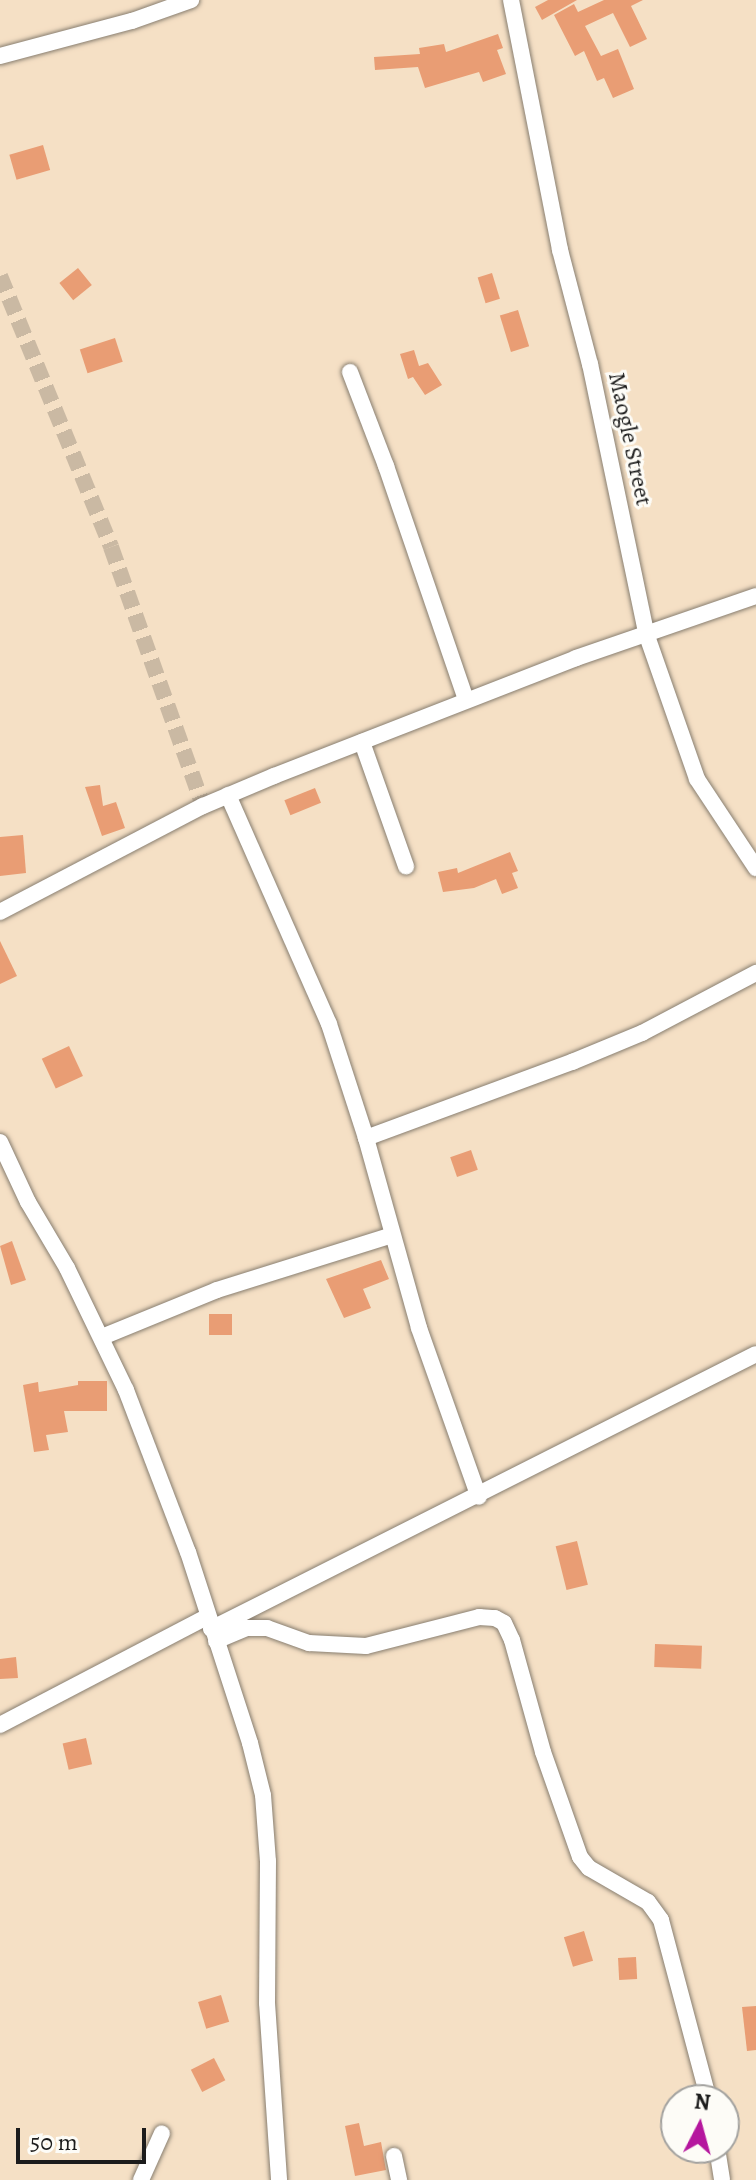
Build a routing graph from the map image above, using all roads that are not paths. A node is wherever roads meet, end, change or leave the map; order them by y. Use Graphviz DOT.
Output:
graph roads {
  1 [pos="191,0"];
  2 [pos="511,0"];
  3 [pos="0,56"];
  4 [pos="350,372"];
  5 [pos="756,596"];
  6 [pos="647,636"];
  7 [pos="466,700"];
  8 [pos="362,742"];
  9 [pos="228,795"];
  10 [pos="406,866"];
  11 [pos="756,868"];
  12 [pos="0,912"];
  13 [pos="756,973"];
  14 [pos="366,1138"];
  15 [pos="0,1142"];
  16 [pos="392,1235"];
  17 [pos="102,1337"];
  18 [pos="756,1354"];
  19 [pos="479,1497"];
  20 [pos="211,1629"];
  21 [pos="0,1725"];
  22 [pos="705,2084"];
  23 [pos="162,2133"];
  24 [pos="394,2156"];
  25 [pos="141,2180"];
  26 [pos="279,2180"];
  27 [pos="399,2180"];
  1 -- 3 [label="street"];
  2 -- 6 [label="street, Maogle Street"];
  4 -- 7 [label="street"];
  5 -- 6 [label="street"];
  6 -- 7 [label="street"];
  6 -- 11 [label="street, Maogle Street"];
  7 -- 8 [label="street"];
  8 -- 9 [label="street"];
  8 -- 10 [label="street"];
  9 -- 12 [label="street"];
  9 -- 14 [label="street"];
  13 -- 14 [label="street"];
  14 -- 16 [label="street"];
  15 -- 17 [label="street"];
  16 -- 17 [label="street"];
  16 -- 19 [label="street"];
  17 -- 20 [label="street"];
  18 -- 19 [label="street"];
  19 -- 20 [label="street"];
  20 -- 21 [label="street"];
  20 -- 22 [label="street"];
  20 -- 26 [label="street"];
  23 -- 25 [label="street"];
  24 -- 27 [label="street"];
}
